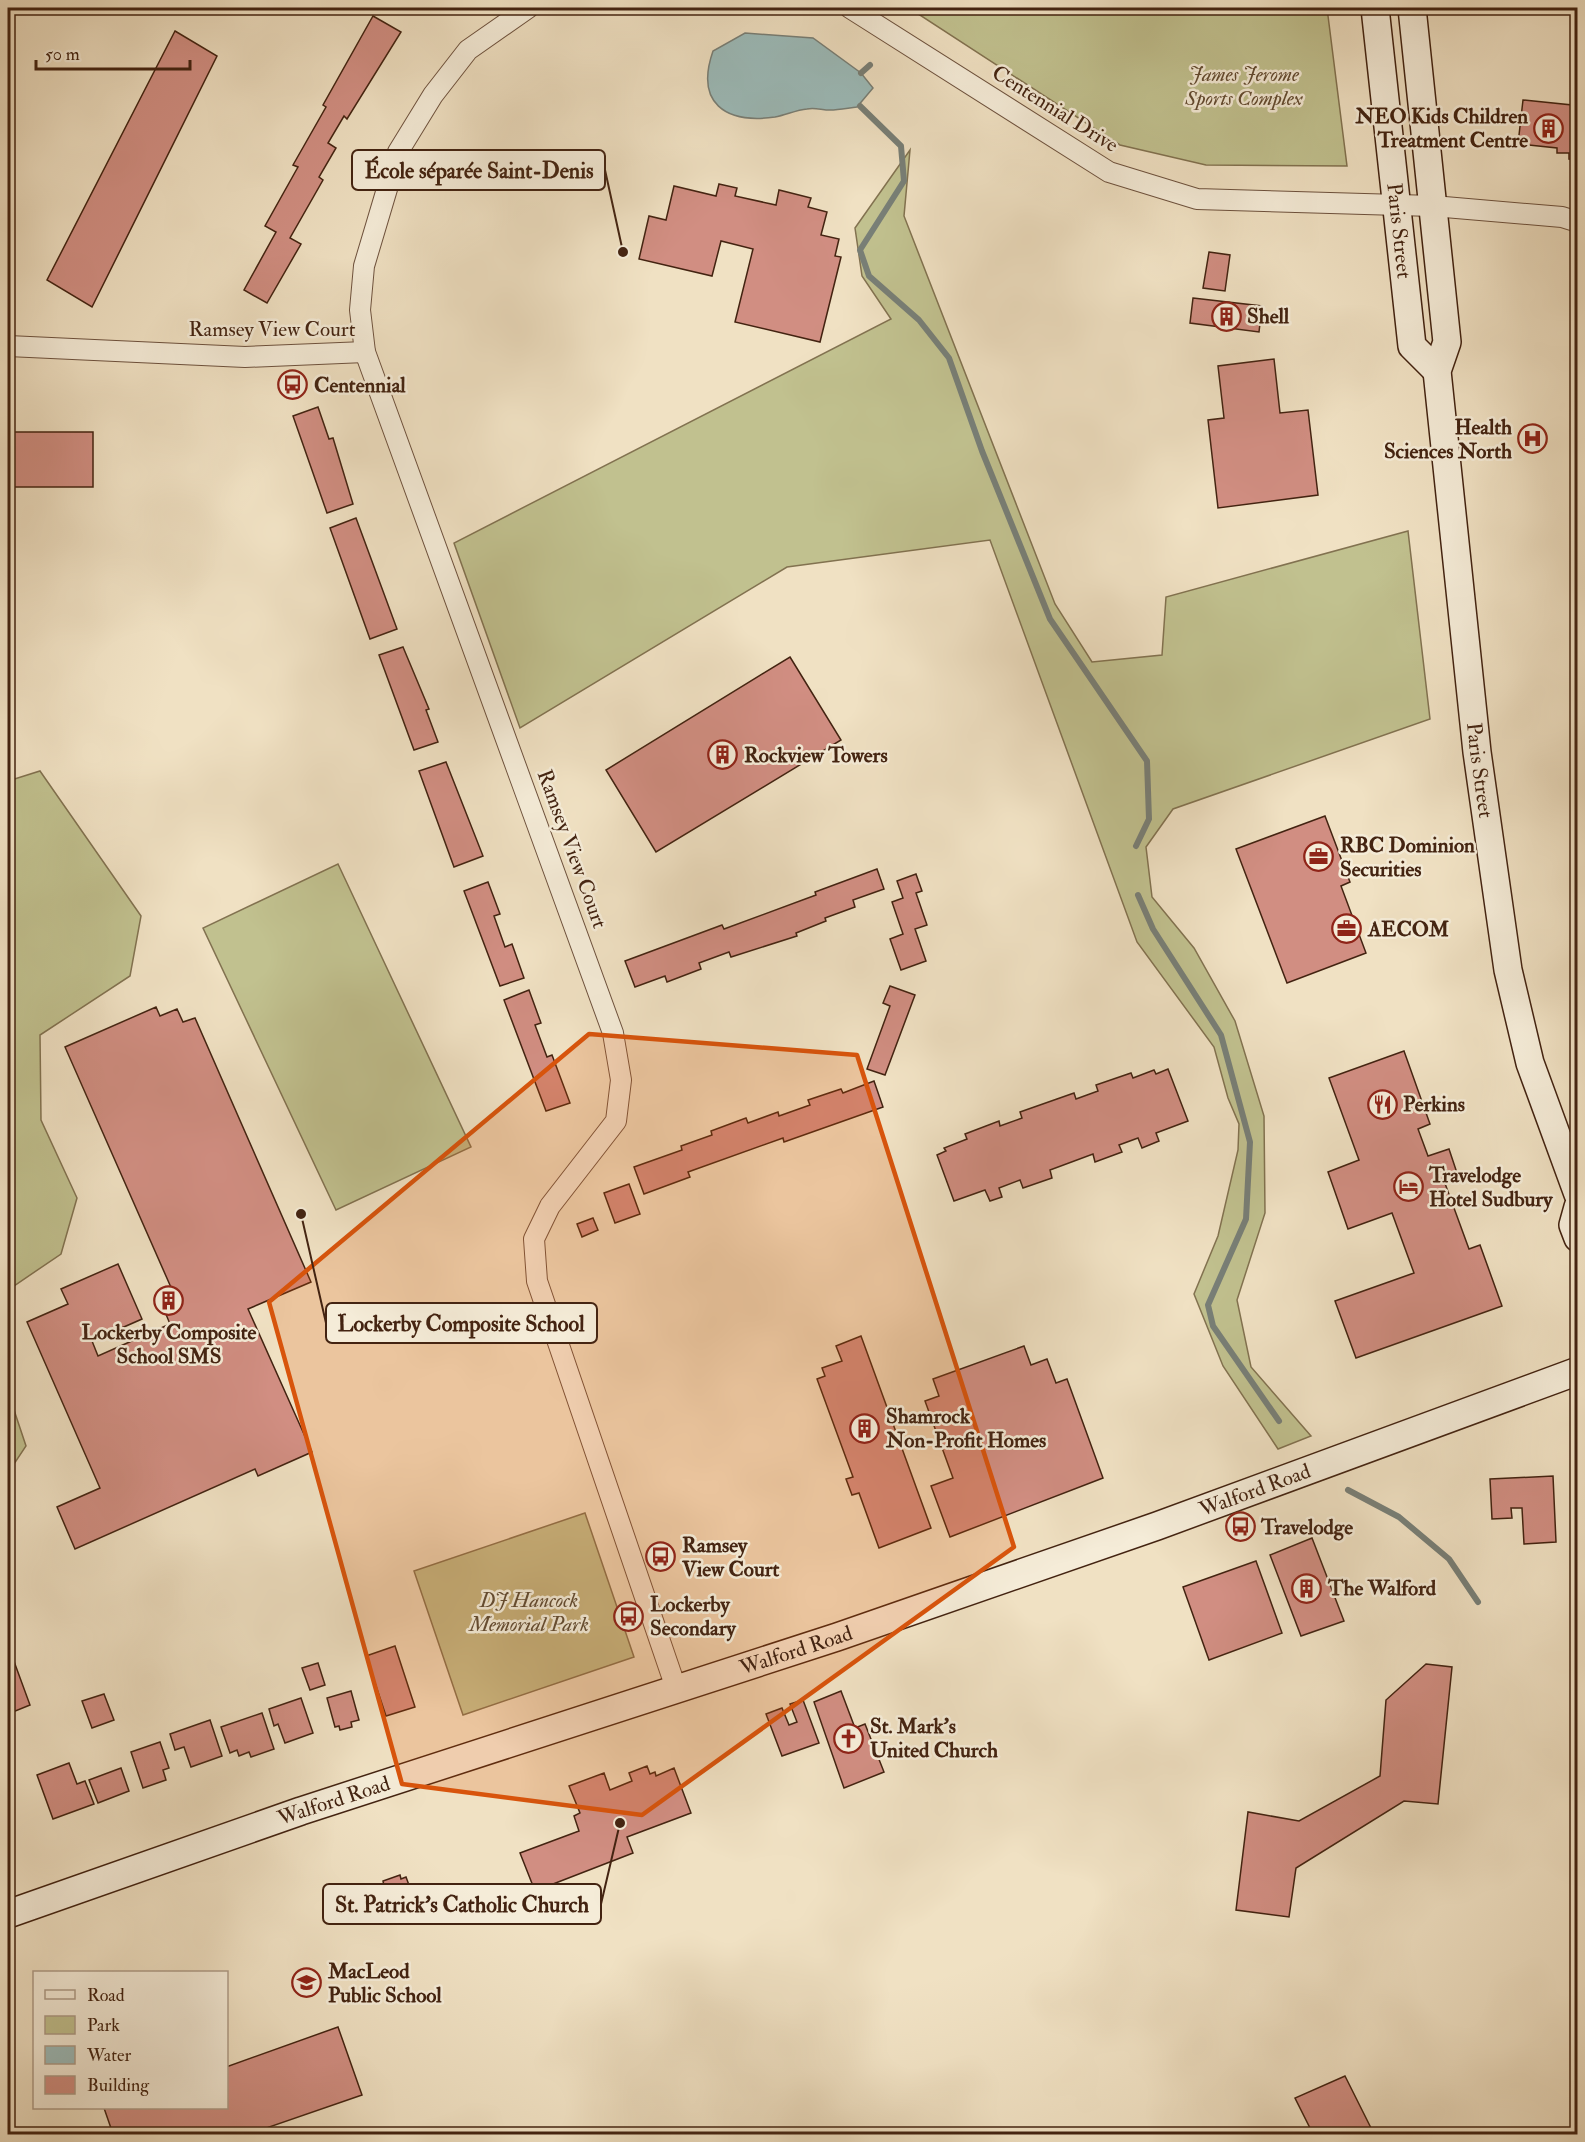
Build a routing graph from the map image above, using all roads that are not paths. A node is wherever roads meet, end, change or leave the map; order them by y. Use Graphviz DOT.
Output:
graph roads {
  1 [pos="528,8"];
  2 [pos="850,8"];
  3 [pos="1375,8"];
  4 [pos="1412,8"];
  5 [pos="1397,205"];
  6 [pos="1433,206"];
  7 [pos="1578,222"];
  8 [pos="8,346"];
  9 [pos="365,352"];
  10 [pos="1437,371"];
  11 [pos="1578,1194"];
  12 [pos="1578,1207"];
  13 [pos="1578,1238"];
  14 [pos="1578,1371"];
  15 [pos="677,1691"];
  16 [pos="8,1914"];
  1 -- 9 [label="street"];
  2 -- 5 [label="street, Centennial Drive"];
  3 -- 5 [label="street, Paris Street"];
  4 -- 6 [label="street, Paris Street"];
  5 -- 6 [label="street, Centennial Drive"];
  5 -- 10 [label="street, Paris Street"];
  6 -- 7 [label="street, Centennial Drive"];
  6 -- 10 [label="street, Paris Street"];
  8 -- 9 [label="street, Ramsey View Court"];
  9 -- 15 [label="street, Ramsey View Court"];
  10 -- 11 [label="street, Paris Street"];
  12 -- 13 [label="street"];
  14 -- 15 [label="street, Walford Road"];
  15 -- 16 [label="street, Walford Road"];
}
